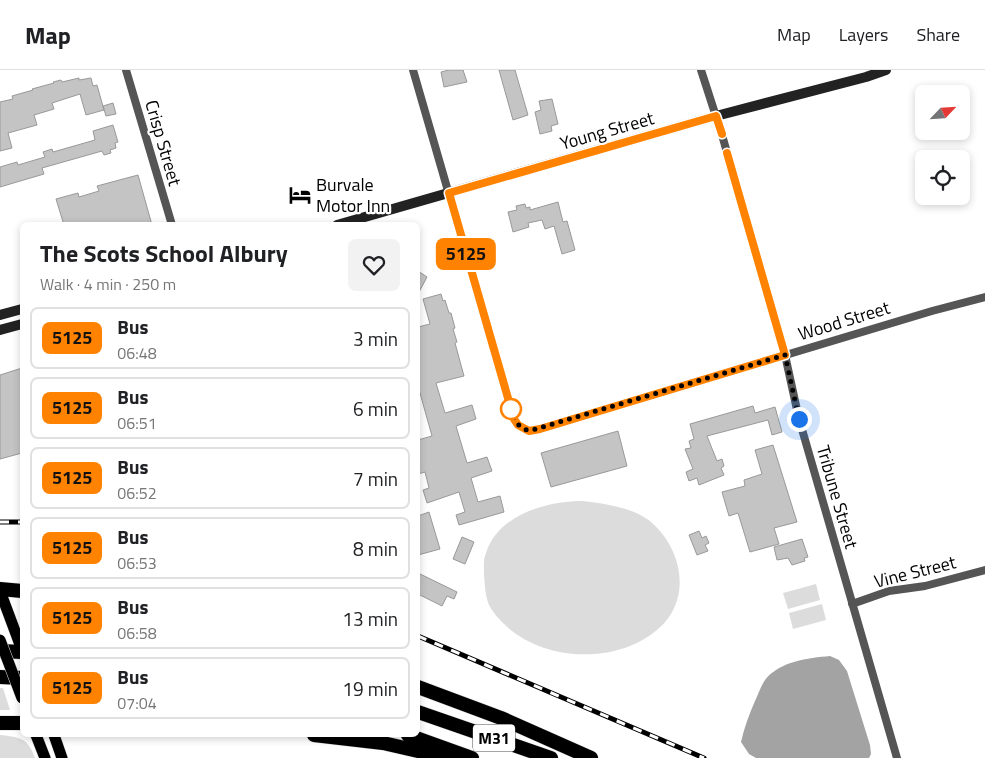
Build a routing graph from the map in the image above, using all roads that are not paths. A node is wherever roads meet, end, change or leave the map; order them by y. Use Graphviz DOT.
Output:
graph roads {
  1 [pos="126,70"];
  2 [pos="413,70"];
  3 [pos="701,70"];
  4 [pos="886,70"];
  5 [pos="716,116"];
  6 [pos="449,193"];
  7 [pos="171,222"];
  8 [pos="348,222"];
  9 [pos="985,296"];
  10 [pos="20,310"];
  11 [pos="0,315"];
  12 [pos="20,325"];
  13 [pos="0,330"];
  14 [pos="785,355"];
  15 [pos="985,570"];
  16 [pos="0,590"];
  17 [pos="20,591"];
  18 [pos="852,604"];
  19 [pos="0,640"];
  20 [pos="20,645"];
  21 [pos="0,651"];
  22 [pos="20,651"];
  23 [pos="0,677"];
  24 [pos="20,678"];
  25 [pos="420,688"];
  26 [pos="20,693"];
  27 [pos="420,713"];
  28 [pos="0,723"];
  29 [pos="20,723"];
  30 [pos="37,737"];
  31 [pos="55,737"];
  32 [pos="331,737"];
  33 [pos="414,737"];
  34 [pos="45,758"];
  35 [pos="62,758"];
  36 [pos="449,758"];
  37 [pos="472,758"];
  38 [pos="551,758"];
  39 [pos="591,758"];
  40 [pos="897,758"];
  1 -- 7 [label="street, Crisp Street"];
  2 -- 6 [label="street"];
  3 -- 5 [label="street, Tribune Street"];
  4 -- 5 [label="main road, Young Street"];
  5 -- 6 [label="main road, Young Street"];
  5 -- 14 [label="street, Tribune Street"];
  6 -- 8 [label="main road, Young Street"];
  6 -- 14 [label="street, Wood Street"];
  9 -- 14 [label="street, Wood Street"];
  10 -- 11 [label="main road"];
  12 -- 13 [label="main road"];
  14 -- 18 [label="street, Tribune Street"];
  15 -- 18 [label="street, Vine Street"];
  16 -- 17 [label="highway"];
  16 -- 20 [label="main road"];
  18 -- 40 [label="street, Tribune Street"];
  19 -- 26 [label="main road, bridge"];
  21 -- 22 [label="highway"];
  23 -- 24 [label="highway"];
  25 -- 39 [label="highway"];
  27 -- 38 [label="highway, M31"];
  28 -- 29 [label="highway"];
  30 -- 34 [label="main road"];
  31 -- 35 [label="main road"];
  32 -- 36 [label="highway"];
  33 -- 37 [label="highway, M31"];
}
